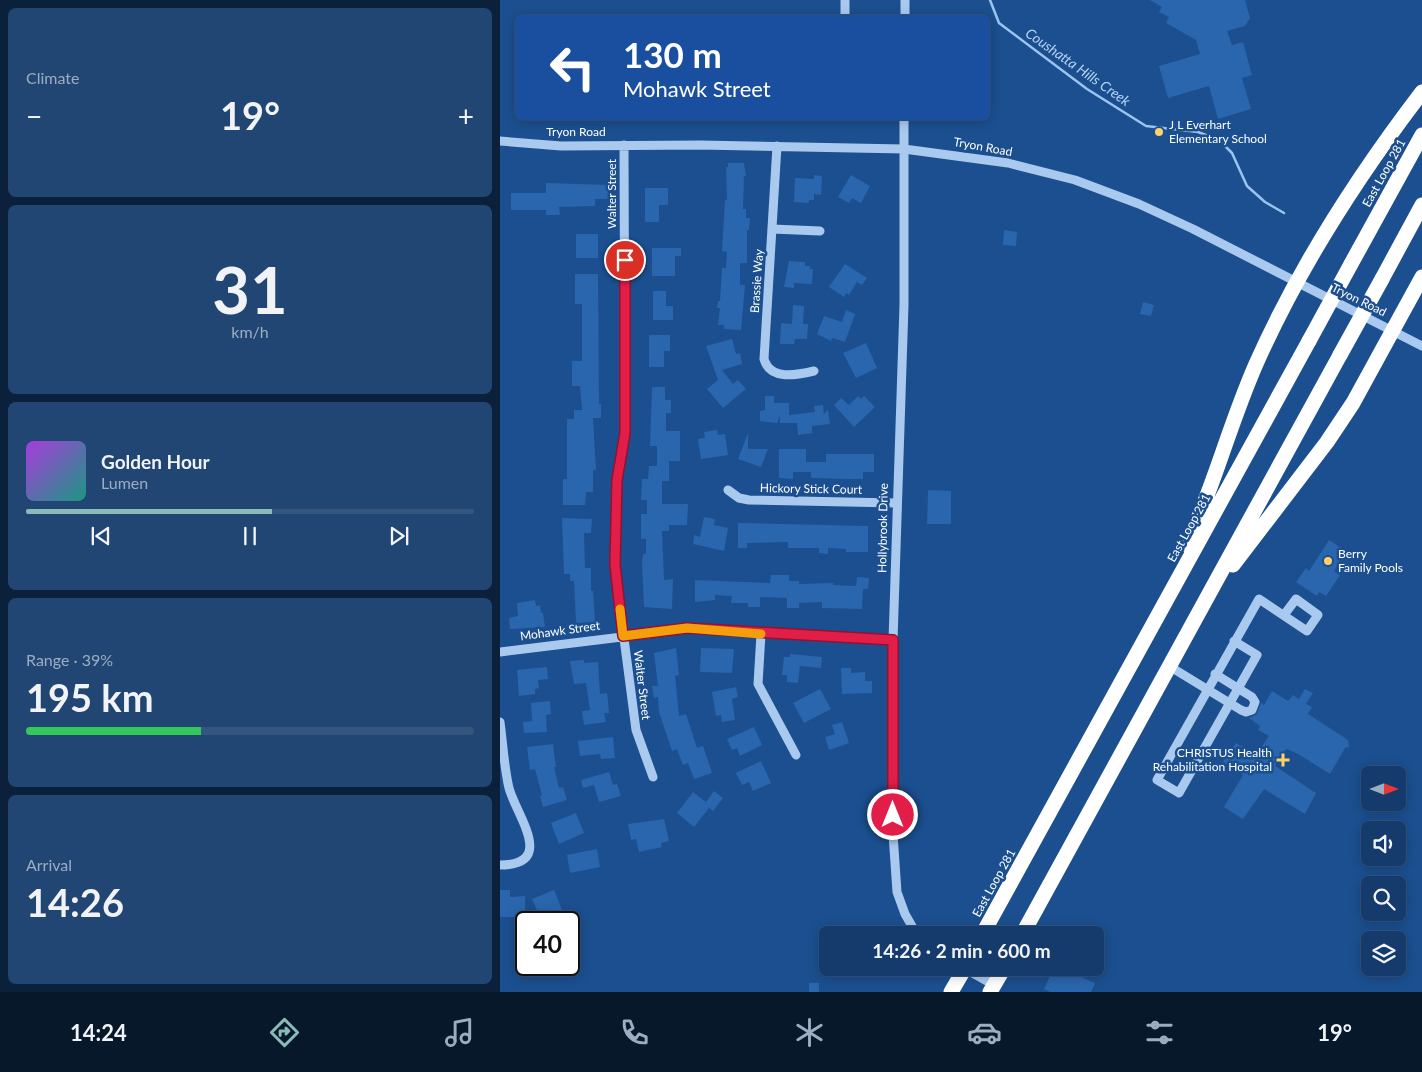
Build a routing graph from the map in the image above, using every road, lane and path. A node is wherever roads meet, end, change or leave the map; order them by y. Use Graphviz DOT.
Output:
graph roads {
  1 [pos="845,0"];
  2 [pos="905,0"];
  3 [pos="845,15"];
  4 [pos="905,15"];
  5 [pos="1422,92"];
  6 [pos="904,120"];
  7 [pos="1422,135"];
  8 [pos="500,141"];
  9 [pos="624,145"];
  10 [pos="777,146"];
  11 [pos="904,149"];
  12 [pos="1422,205"];
  13 [pos="772,229"];
  14 [pos="820,231"];
  15 [pos="1422,277"];
  16 [pos="1296,283"];
  17 [pos="1392,331"];
  18 [pos="1422,346"];
  19 [pos="814,371"];
  20 [pos="728,490"];
  21 [pos="896,503"];
  22 [pos="1165,602"];
  23 [pos="1197,615"];
  24 [pos="1284,615"];
  25 [pos="761,634"];
  26 [pos="623,636"];
  27 [pos="893,640"];
  28 [pos="1234,641"];
  29 [pos="500,652"];
  30 [pos="1169,666"];
  31 [pos="1215,674"];
  32 [pos="1238,688"];
  33 [pos="1207,689"];
  34 [pos="1230,703"];
  35 [pos="500,722"];
  36 [pos="796,756"];
  37 [pos="653,777"];
  38 [pos="500,865"];
  39 [pos="912,926"];
  40 [pos="987,926"];
  41 [pos="1027,926"];
  42 [pos="960,976"];
  43 [pos="975,976"];
  44 [pos="999,976"];
  45 [pos="992,988"];
  46 [pos="951,992"];
  1 -- 3 [label="street"];
  2 -- 4 [label="street"];
  5 -- 16 [label="highway"];
  6 -- 11 [label="street, Hollybrook Drive"];
  7 -- 22 [label="highway, East Loop 281, bridge"];
  8 -- 9 [label="street, Tryon Road"];
  9 -- 10 [label="street, Tryon Road"];
  9 -- 26 [label="street, Walter Street"];
  10 -- 11 [label="street, Tryon Road"];
  10 -- 13 [label="street, Brassie Way"];
  11 -- 16 [label="street, Tryon Road"];
  11 -- 21 [label="street, Hollybrook Drive"];
  12 -- 23 [label="highway, bridge"];
  13 -- 14 [label="street"];
  13 -- 19 [label="street, Brassie Way"];
  15 -- 17 [label="highway"];
  16 -- 17 [label="street, Tryon Road"];
  16 -- 22 [label="highway"];
  17 -- 18 [label="street, Tryon Road"];
  17 -- 23 [label="highway"];
  20 -- 21 [label="street, Hickory Stick Court"];
  21 -- 27 [label="street, Hollybrook Drive"];
  22 -- 40 [label="highway, East Loop 281"];
  23 -- 30 [label="highway"];
  24 -- 28 [label="street"];
  25 -- 26 [label="street, Mohawk Street"];
  25 -- 27 [label="street, Mohawk Street"];
  25 -- 36 [label="street"];
  26 -- 29 [label="street, Mohawk Street"];
  26 -- 37 [label="street, Walter Street"];
  27 -- 39 [label="street, Hollybrook Drive"];
  28 -- 31 [label="street"];
  28 -- 32 [label="street"];
  30 -- 33 [label="street"];
  30 -- 41 [label="highway"];
  31 -- 32 [label="street"];
  31 -- 33 [label="street"];
  32 -- 34 [label="street"];
  32 -- 34 [label="street"];
  33 -- 34 [label="street"];
  33 -- 34 [label="street"];
  35 -- 38 [label="street"];
  42 -- 46 [label="highway"];
  43 -- 45 [label="street"];
  44 -- 45 [label="highway"];
}
